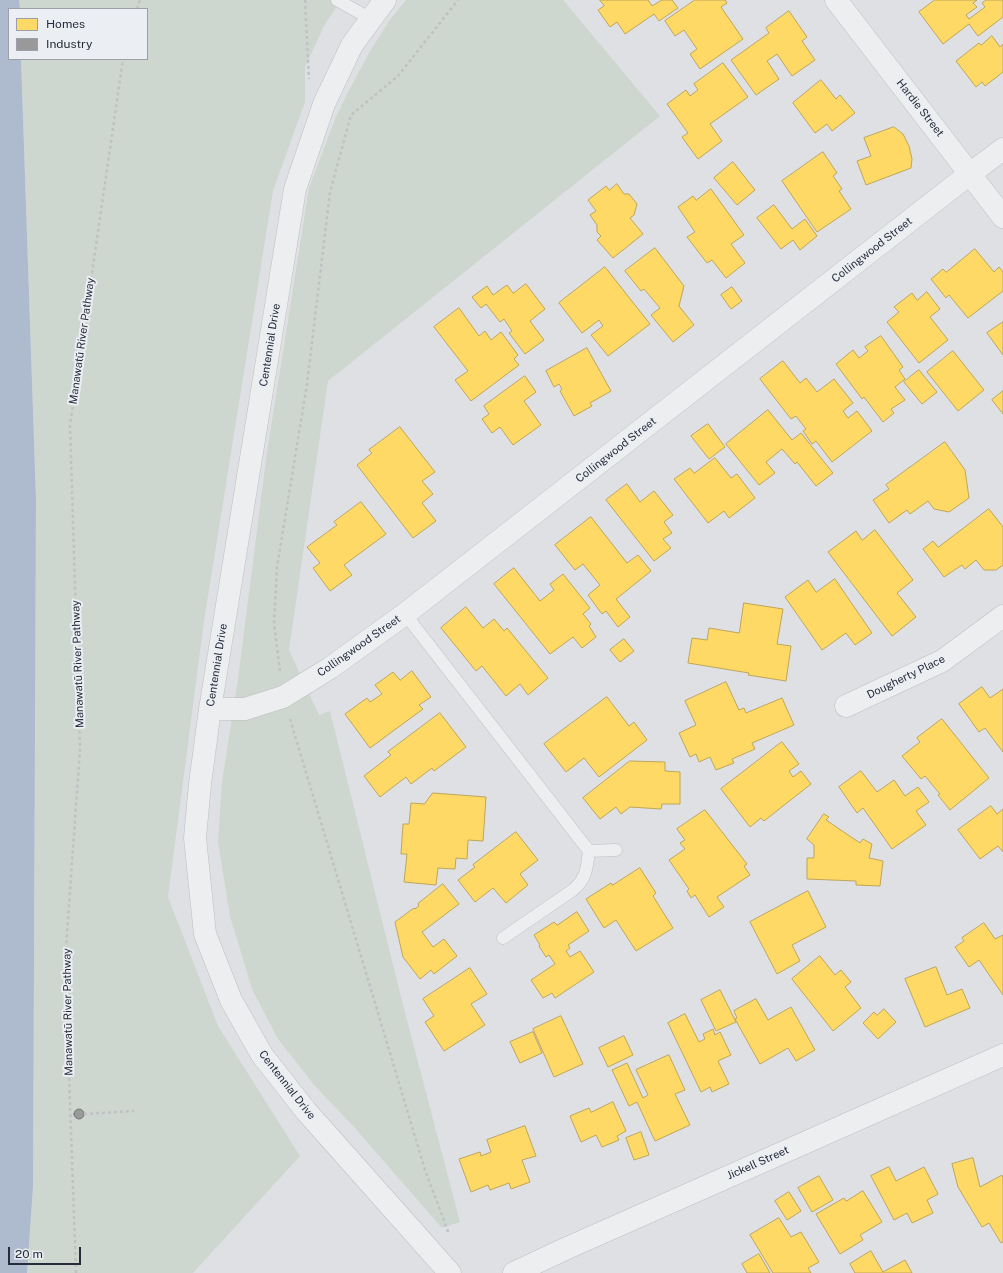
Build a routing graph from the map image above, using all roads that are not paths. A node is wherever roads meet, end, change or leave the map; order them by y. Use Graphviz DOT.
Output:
graph roads {
  1 [pos="337,0"];
  2 [pos="386,0"];
  3 [pos="836,0"];
  4 [pos="371,19"];
  5 [pos="1003,149"];
  6 [pos="970,174"];
  7 [pos="1003,217"];
  8 [pos="405,614"];
  9 [pos="1003,616"];
  10 [pos="846,706"];
  11 [pos="210,709"];
  12 [pos="616,850"];
  13 [pos="589,851"];
  14 [pos="502,938"];
  15 [pos="1003,1055"];
  16 [pos="565,1249"];
  17 [pos="446,1268"];
  18 [pos="514,1273"];
  19 [pos="548,1273"];
  1 -- 4 [label="lane"];
  2 -- 4 [label="street, Centennial Drive"];
  3 -- 6 [label="street, Hardie Street"];
  4 -- 11 [label="street, Centennial Drive"];
  5 -- 6 [label="street, Collingwood Street"];
  6 -- 7 [label="street, Hardie Street"];
  6 -- 8 [label="street, Collingwood Street"];
  8 -- 11 [label="street, Collingwood Street"];
  8 -- 13 [label="lane"];
  9 -- 10 [label="street, Dougherty Place"];
  11 -- 17 [label="street, Centennial Drive"];
  12 -- 13 [label="lane"];
  13 -- 14 [label="lane"];
  15 -- 16 [label="street, Jickell Street"];
  16 -- 18 [label="street, Jickell Street"];
  16 -- 19 [label="street"];
}
